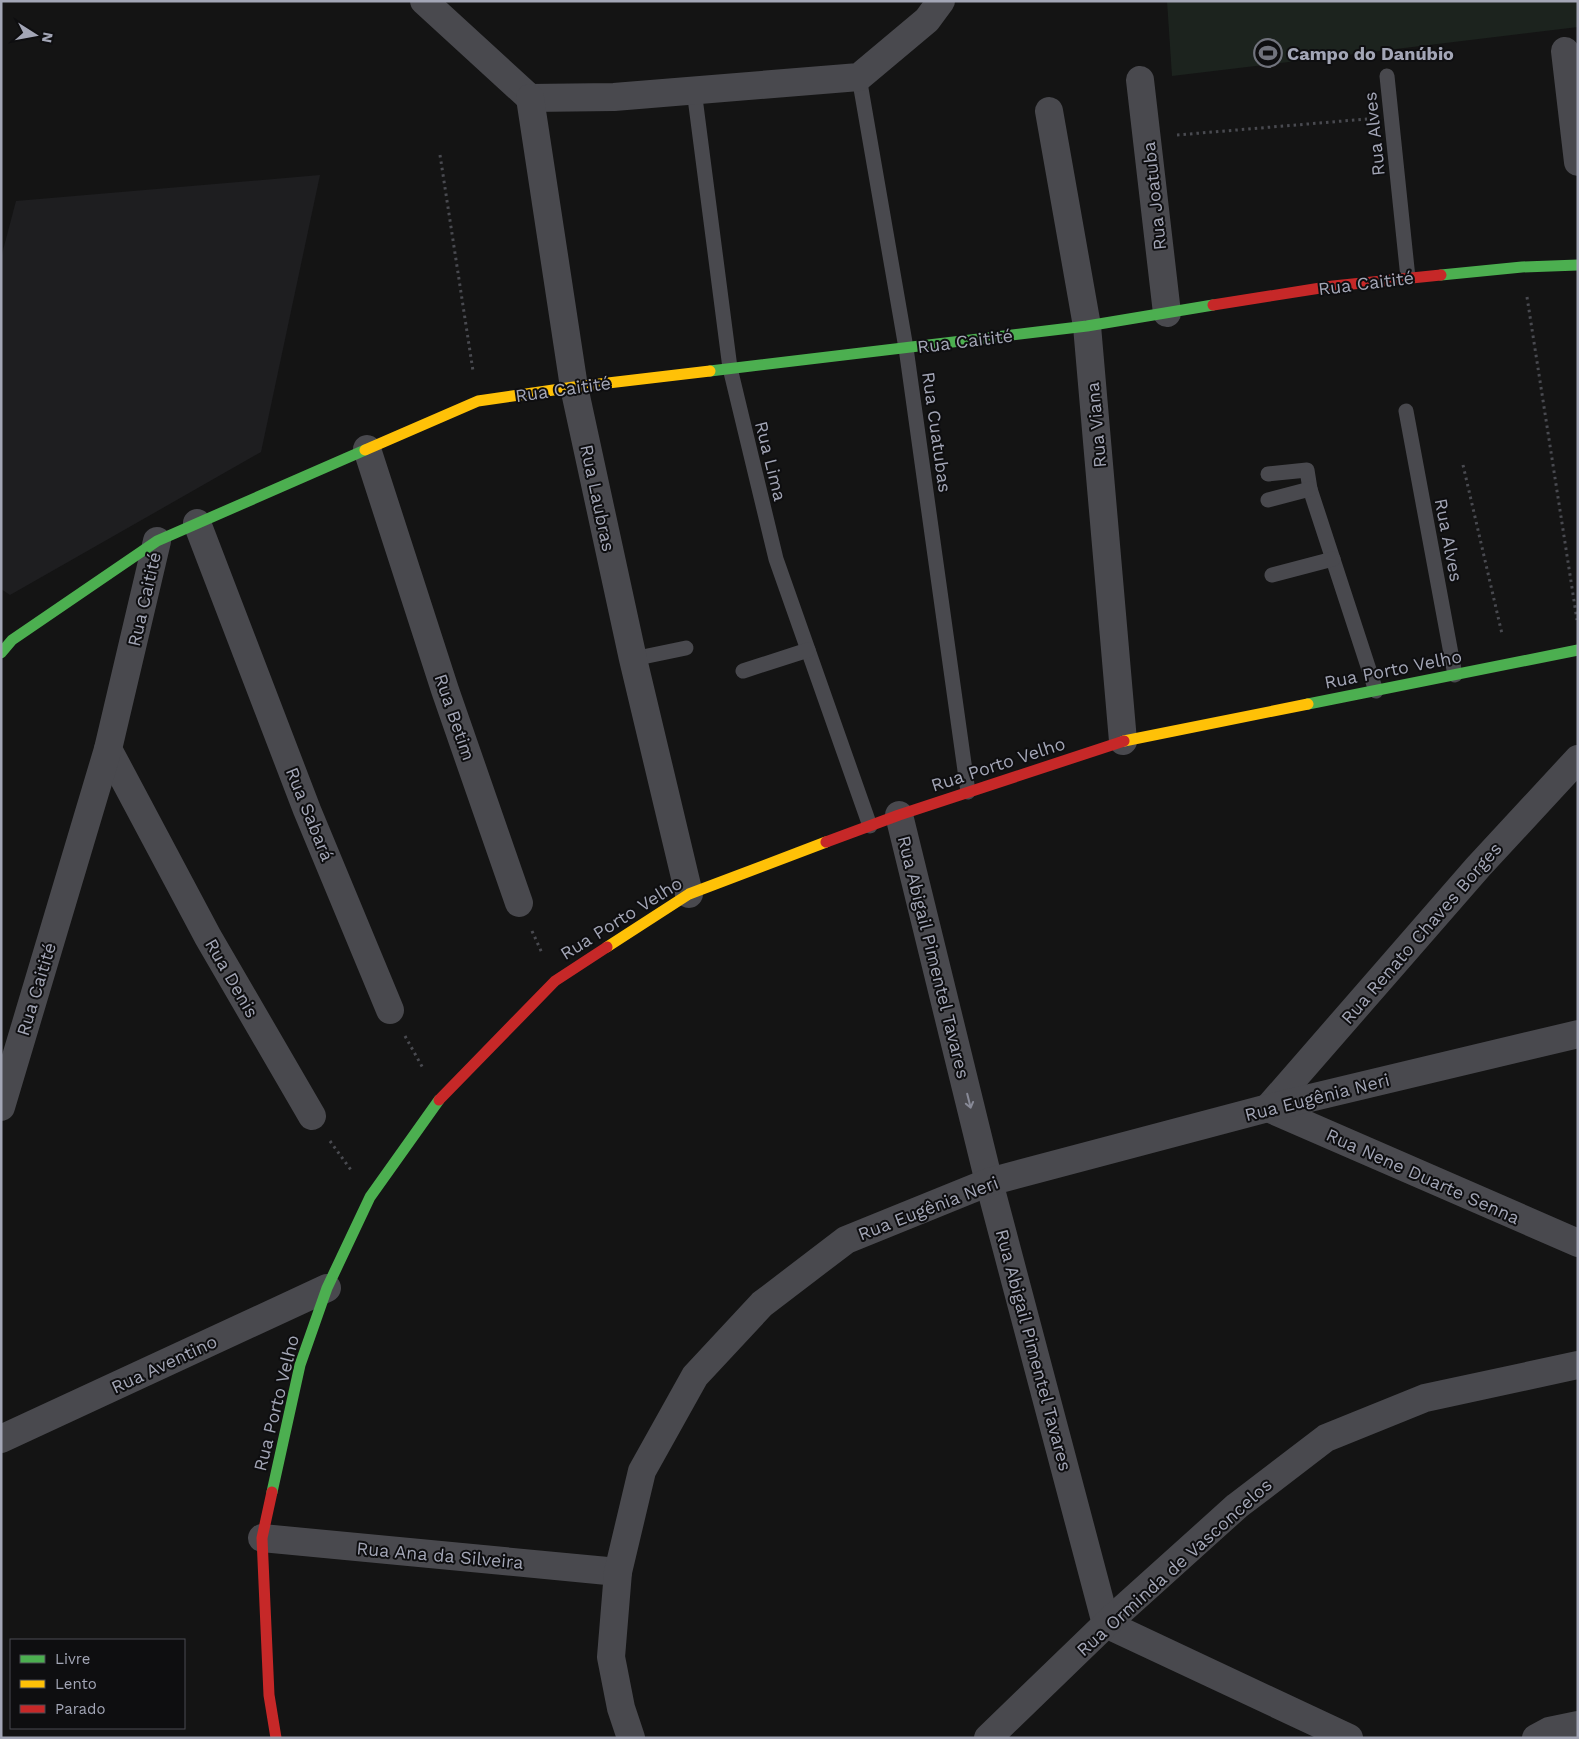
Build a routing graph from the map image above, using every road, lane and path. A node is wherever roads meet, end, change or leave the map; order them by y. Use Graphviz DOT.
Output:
graph roads {
  1 [pos="424,1"];
  2 [pos="941,1"];
  3 [pos="1565,51"];
  4 [pos="1387,76"];
  5 [pos="859,77"];
  6 [pos="1140,80"];
  7 [pos="694,90"];
  8 [pos="530,98"];
  9 [pos="1049,111"];
  10 [pos="1390,117"];
  11 [pos="1148,138"];
  12 [pos="440,155"];
  13 [pos="1578,162"];
  14 [pos="1578,265"];
  15 [pos="1522,267"];
  16 [pos="1408,278"];
  17 [pos="1167,313"];
  18 [pos="1087,326"];
  19 [pos="906,348"];
  20 [pos="730,368"];
  21 [pos="574,387"];
  22 [pos="478,401"];
  23 [pos="1406,412"];
  24 [pos="367,449"];
  25 [pos="1463,465"];
  26 [pos="1268,474"];
  27 [pos="1310,489"];
  28 [pos="1268,500"];
  29 [pos="197,523"];
  30 [pos="158,541"];
  31 [pos="1333,559"];
  32 [pos="1272,575"];
  33 [pos="1578,625"];
  34 [pos="5,642"];
  35 [pos="686,648"];
  36 [pos="808,650"];
  37 [pos="1578,650"];
  38 [pos="633,659"];
  39 [pos="1509,664"];
  40 [pos="743,671"];
  41 [pos="1455,675"];
  42 [pos="1376,691"];
  43 [pos="1123,742"];
  44 [pos="108,749"];
  45 [pos="1578,759"];
  46 [pos="968,792"];
  47 [pos="899,815"];
  48 [pos="870,826"];
  49 [pos="689,894"];
  50 [pos="519,903"];
  51 [pos="555,981"];
  52 [pos="390,1010"];
  53 [pos="1578,1034"];
  54 [pos="440,1098"];
  55 [pos="1,1107"];
  56 [pos="1268,1108"];
  57 [pos="312,1116"];
  58 [pos="989,1182"];
  59 [pos="370,1197"];
  60 [pos="1578,1244"];
  61 [pos="327,1288"];
  62 [pos="1578,1365"];
  63 [pos="1,1439"];
  64 [pos="262,1538"];
  65 [pos="618,1572"];
  66 [pos="1106,1624"];
  67 [pos="1578,1725"];
  68 [pos="276,1738"];
  69 [pos="630,1738"];
  70 [pos="988,1738"];
  71 [pos="1349,1738"];
  72 [pos="1536,1738"];
  1 -- 8 [label="street"];
  2 -- 5 [label="street"];
  3 -- 13 [label="street"];
  4 -- 10 [label="lane, Rua Alves"];
  5 -- 7 [label="street"];
  5 -- 19 [label="lane, Rua Cuatubas"];
  6 -- 11 [label="street, Rua Joatuba"];
  7 -- 8 [label="street"];
  7 -- 20 [label="lane, Rua Lima"];
  8 -- 21 [label="street, Rua Laubras"];
  9 -- 18 [label="street, Rua Viana"];
  10 -- 11 [label="path"];
  10 -- 16 [label="lane, Rua Alves"];
  11 -- 17 [label="street, Rua Joatuba"];
  12 -- 22 [label="path"];
  14 -- 15 [label="street, Rua Caitité"];
  15 -- 16 [label="street, Rua Caitité"];
  15 -- 33 [label="path"];
  16 -- 17 [label="street, Rua Caitité"];
  17 -- 18 [label="street, Rua Caitité"];
  18 -- 19 [label="street, Rua Caitité"];
  18 -- 43 [label="street, Rua Viana"];
  19 -- 20 [label="street, Rua Caitité"];
  19 -- 46 [label="lane, Rua Cuatubas"];
  20 -- 21 [label="street, Rua Caitité"];
  20 -- 36 [label="lane, Rua Lima"];
  21 -- 22 [label="street, Rua Caitité"];
  21 -- 38 [label="street, Rua Laubras"];
  22 -- 24 [label="street, Rua Caitité"];
  23 -- 41 [label="lane, Rua Alves"];
  24 -- 29 [label="street, Rua Caitité"];
  24 -- 50 [label="street, Rua Betim"];
  25 -- 39 [label="path"];
  26 -- 27 [label="lane"];
  27 -- 28 [label="lane"];
  27 -- 31 [label="lane"];
  29 -- 30 [label="street, Rua Caitité"];
  29 -- 52 [label="street, Rua Sabará"];
  30 -- 34 [label="street"];
  30 -- 44 [label="street, Rua Caitité"];
  31 -- 32 [label="lane"];
  31 -- 42 [label="lane"];
  35 -- 38 [label="lane"];
  36 -- 40 [label="lane"];
  36 -- 48 [label="lane, Rua Lima"];
  37 -- 39 [label="street, Rua Porto Velho"];
  38 -- 49 [label="street, Rua Laubras"];
  39 -- 41 [label="street, Rua Porto Velho"];
  41 -- 42 [label="street, Rua Porto Velho"];
  42 -- 43 [label="street, Rua Porto Velho"];
  43 -- 46 [label="street, Rua Porto Velho"];
  44 -- 55 [label="street, Rua Caitité"];
  44 -- 57 [label="street, Rua Denis"];
  45 -- 56 [label="street, Rua Renato Chaves Borges"];
  46 -- 47 [label="street, Rua Porto Velho"];
  47 -- 48 [label="street, Rua Porto Velho"];
  47 -- 58 [label="street, Rua Abigail Pimentel Tavares, one-way"];
  48 -- 49 [label="street, Rua Porto Velho"];
  49 -- 51 [label="street, Rua Porto Velho"];
  50 -- 51 [label="path"];
  51 -- 54 [label="street, Rua Porto Velho"];
  52 -- 54 [label="path"];
  53 -- 56 [label="street, Rua Eugênia Neri"];
  54 -- 59 [label="street, Rua Porto Velho"];
  56 -- 58 [label="street, Rua Eugênia Neri"];
  56 -- 60 [label="street, Rua Nene Duarte Senna"];
  57 -- 59 [label="path"];
  58 -- 65 [label="street, Rua Eugênia Neri"];
  58 -- 66 [label="street, Rua Abigail Pimentel Tavares"];
  59 -- 61 [label="street, Rua Porto Velho"];
  61 -- 63 [label="street, Rua Aventino"];
  61 -- 64 [label="street, Rua Porto Velho"];
  62 -- 66 [label="street, Rua Orminda de Vasconcelos"];
  64 -- 65 [label="street, Rua Ana da Silveira"];
  64 -- 68 [label="street, Rua Porto Velho"];
  65 -- 69 [label="street, Rua Eugênia Neri"];
  66 -- 70 [label="street, Rua Orminda de Vasconcelos"];
  66 -- 71 [label="street"];
  67 -- 72 [label="street"];
}
